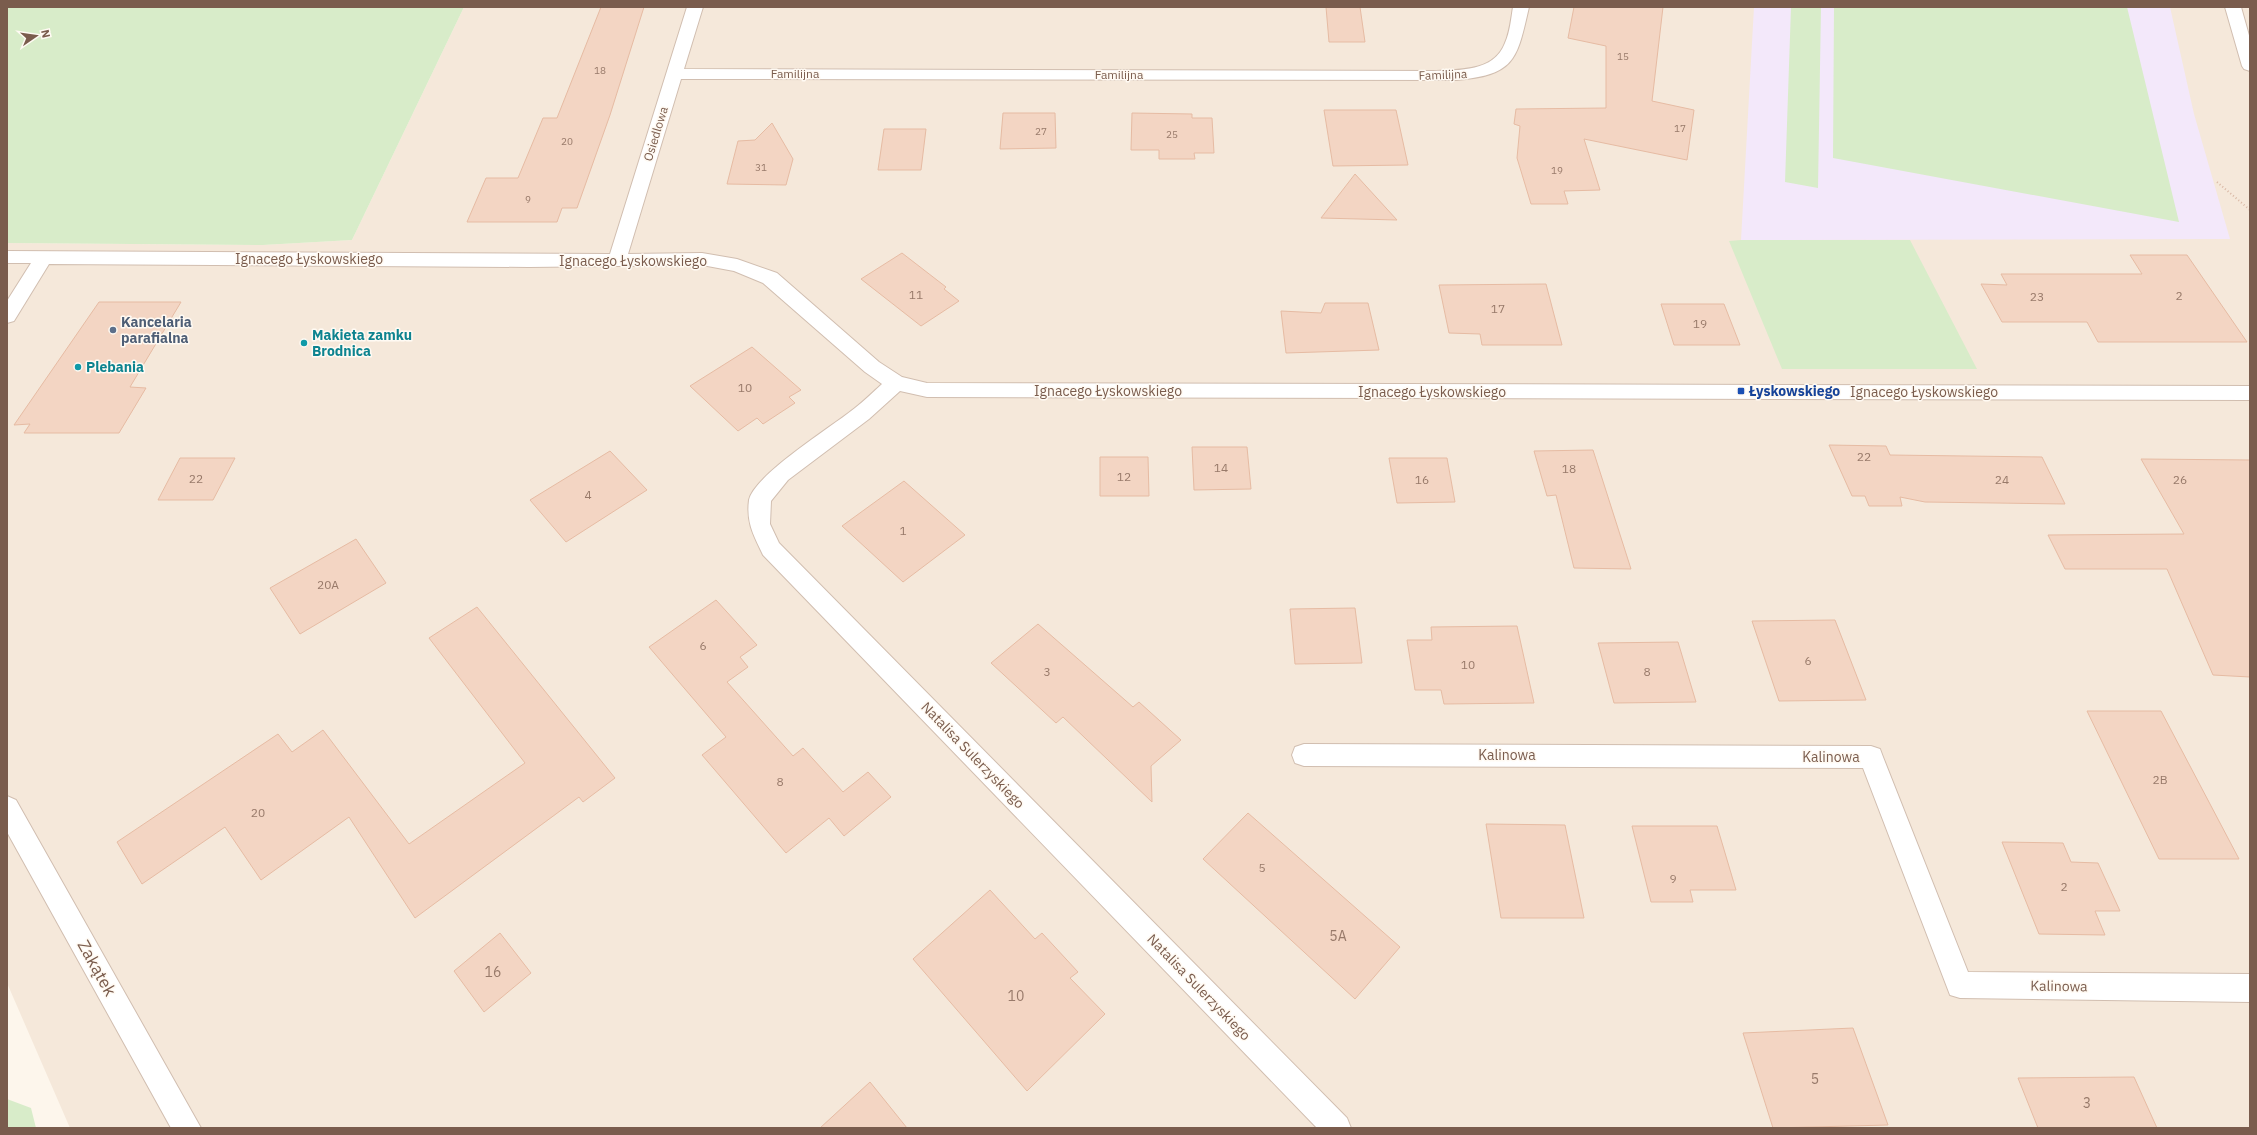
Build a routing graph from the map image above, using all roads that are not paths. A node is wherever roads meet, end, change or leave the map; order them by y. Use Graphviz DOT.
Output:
graph roads {
  1 [pos="695,7"];
  2 [pos="1521,7"];
  3 [pos="2233,7"];
  4 [pos="2250,66"];
  5 [pos="674,74"];
  6 [pos="7,257"];
  7 [pos="44,257"];
  8 [pos="617,260"];
  9 [pos="7,316"];
  10 [pos="896,383"];
  11 [pos="2250,393"];
  12 [pos="1304,755"];
  13 [pos="7,808"];
  14 [pos="2250,988"];
  15 [pos="187,1128"];
  16 [pos="1337,1128"];
  1 -- 5 [label="street, Osiedlowa"];
  2 -- 5 [label="street, Familijna"];
  3 -- 4 [label="street"];
  5 -- 8 [label="street, Osiedlowa"];
  6 -- 7 [label="street, Ignacego Łyskowskiego"];
  7 -- 8 [label="street, Ignacego Łyskowskiego"];
  7 -- 9 [label="street"];
  8 -- 10 [label="street, Ignacego Łyskowskiego"];
  10 -- 11 [label="street, Ignacego Łyskowskiego"];
  10 -- 16 [label="street, Natalisa Sulerzyskiego"];
  12 -- 14 [label="street, Kalinowa"];
  13 -- 15 [label="street, Zakątek"];
}
